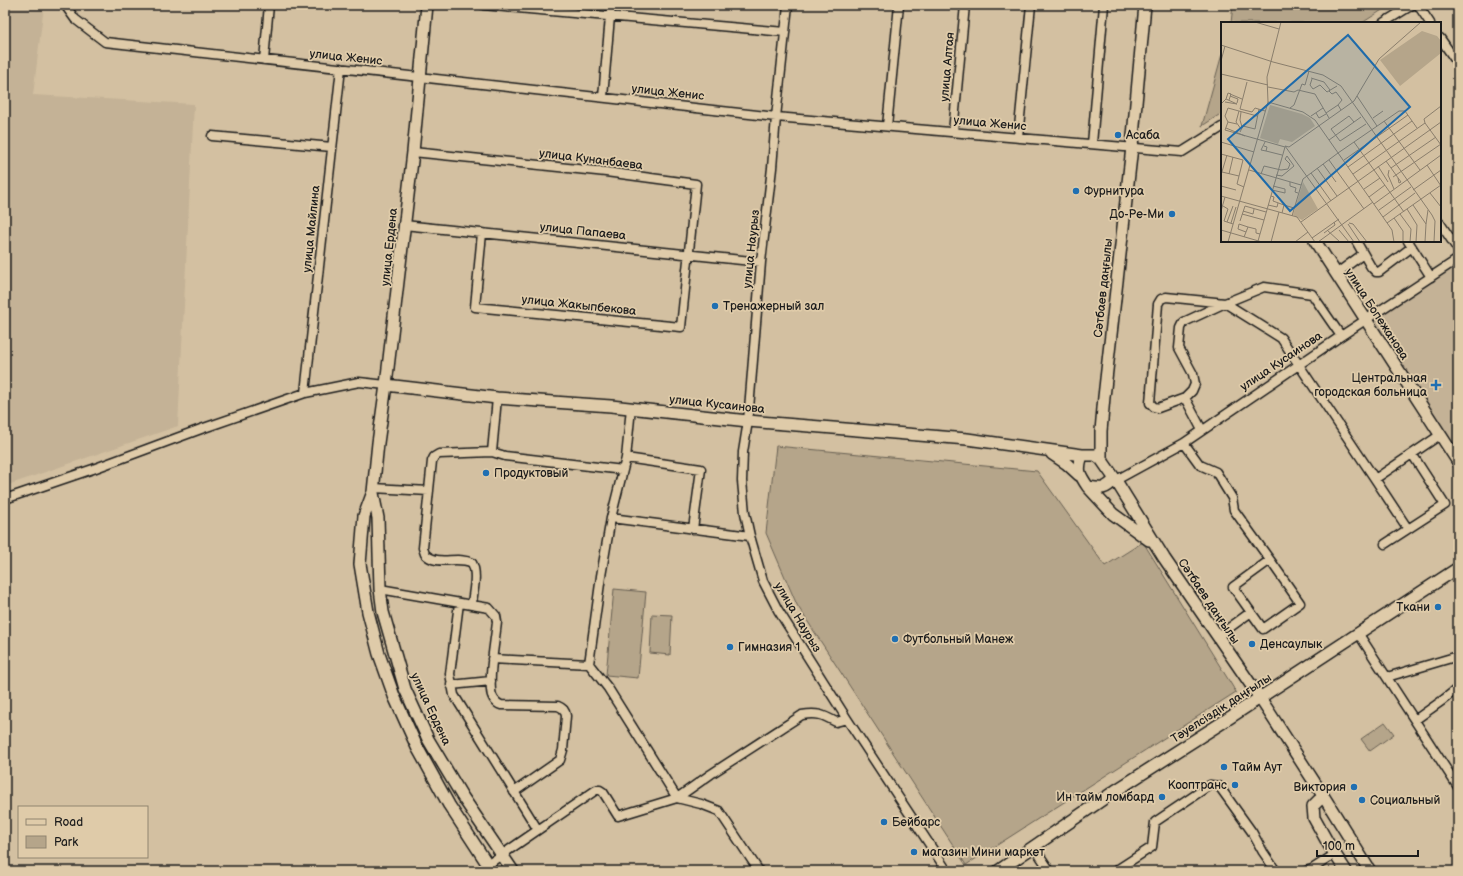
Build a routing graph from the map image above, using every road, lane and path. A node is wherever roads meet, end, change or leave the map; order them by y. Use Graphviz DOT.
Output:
graph roads {
  1 [pos="65,5"];
  2 [pos="270,5"];
  3 [pos="427,5"];
  4 [pos="483,5"];
  5 [pos="611,5"];
  6 [pos="788,5"];
  7 [pos="899,5"];
  8 [pos="965,5"];
  9 [pos="1031,5"];
  10 [pos="1104,5"];
  11 [pos="1145,5"];
  12 [pos="1412,5"];
  13 [pos="1418,5"];
  14 [pos="610,17"];
  15 [pos="1385,22"];
  16 [pos="1429,22"];
  17 [pos="785,32"];
  18 [pos="1441,39"];
  19 [pos="264,60"];
  20 [pos="1458,64"];
  21 [pos="341,68"];
  22 [pos="421,77"];
  23 [pos="603,97"];
  24 [pos="776,117"];
  25 [pos="888,126"];
  26 [pos="1221,128"];
  27 [pos="953,132"];
  28 [pos="212,136"];
  29 [pos="1018,137"];
  30 [pos="1092,144"];
  31 [pos="1132,147"];
  32 [pos="332,148"];
  33 [pos="413,152"];
  34 [pos="1441,224"];
  35 [pos="404,225"];
  36 [pos="482,233"];
  37 [pos="1316,242"];
  38 [pos="1357,242"];
  39 [pos="1410,244"];
  40 [pos="1458,250"];
  41 [pos="688,254"];
  42 [pos="1363,254"];
  43 [pos="1458,259"];
  44 [pos="760,262"];
  45 [pos="1336,274"];
  46 [pos="1431,277"];
  47 [pos="1225,303"];
  48 [pos="1365,320"];
  49 [pos="1341,336"];
  50 [pos="1300,364"];
  51 [pos="386,385"];
  52 [pos="305,393"];
  53 [pos="497,398"];
  54 [pos="1186,398"];
  55 [pos="631,408"];
  56 [pos="748,421"];
  57 [pos="1202,430"];
  58 [pos="1101,431"];
  59 [pos="1440,435"];
  60 [pos="1184,443"];
  61 [pos="1046,451"];
  62 [pos="492,452"];
  63 [pos="1412,454"];
  64 [pos="1085,455"];
  65 [pos="626,458"];
  66 [pos="1101,458"];
  67 [pos="1458,462"];
  68 [pos="622,470"];
  69 [pos="1079,475"];
  70 [pos="1115,479"];
  71 [pos="1375,479"];
  72 [pos="1088,487"];
  73 [pos="373,490"];
  74 [pos="429,490"];
  75 [pos="5,499"];
  76 [pos="611,518"];
  77 [pos="693,529"];
  78 [pos="1408,529"];
  79 [pos="750,536"];
  80 [pos="1385,544"];
  81 [pos="1157,546"];
  82 [pos="1270,560"];
  83 [pos="1458,568"];
  84 [pos="380,589"];
  85 [pos="459,603"];
  86 [pos="472,604"];
  87 [pos="1251,612"];
  88 [pos="1358,633"];
  89 [pos="1218,636"];
  90 [pos="1458,656"];
  91 [pos="492,660"];
  92 [pos="589,664"];
  93 [pos="1387,676"];
  94 [pos="491,680"];
  95 [pos="451,685"];
  96 [pos="1458,688"];
  97 [pos="1260,698"];
  98 [pos="847,719"];
  99 [pos="1415,720"];
  100 [pos="1458,787"];
  101 [pos="514,792"];
  102 [pos="1324,796"];
  103 [pos="677,798"];
  104 [pos="538,830"];
  105 [pos="1034,847"];
  106 [pos="1335,854"];
  107 [pos="502,855"];
  108 [pos="490,868"];
  109 [pos="1128,868"];
  110 [pos="1311,870"];
  111 [pos="512,871"];
  112 [pos="759,871"];
  113 [pos="947,871"];
  114 [pos="998,871"];
  115 [pos="1050,871"];
  116 [pos="1115,871"];
  117 [pos="1276,871"];
  118 [pos="1346,871"];
  119 [pos="1370,871"];
  1 -- 19 [label="street, улица Женис"];
  2 -- 19 [label="street"];
  3 -- 22 [label="street, улица Ердена"];
  4 -- 14 [label="street"];
  5 -- 14 [label="street"];
  6 -- 17 [label="street, улица Наурыз"];
  7 -- 25 [label="street"];
  8 -- 27 [label="street, улица Алтая"];
  9 -- 29 [label="street"];
  10 -- 30 [label="street"];
  11 -- 31 [label="street, Сәтбаев даңғылы"];
  12 -- 15 [label="street"];
  13 -- 16 [label="street"];
  14 -- 17 [label="street"];
  14 -- 23 [label="street"];
  17 -- 24 [label="street, улица Наурыз"];
  18 -- 20 [label="street"];
  19 -- 21 [label="street, улица Женис"];
  21 -- 22 [label="street, улица Женис"];
  21 -- 32 [label="street, улица Майлина"];
  22 -- 23 [label="street, улица Женис"];
  22 -- 33 [label="street, улица Ердена"];
  23 -- 24 [label="street, улица Женис"];
  24 -- 25 [label="street, улица Женис"];
  24 -- 44 [label="street, улица Наурыз"];
  25 -- 27 [label="street, улица Женис"];
  26 -- 31 [label="street, улица Женис"];
  27 -- 29 [label="street, улица Женис"];
  28 -- 32 [label="street"];
  29 -- 30 [label="street, улица Женис"];
  30 -- 31 [label="street, улица Женис"];
  31 -- 58 [label="street, Сәтбаев даңғылы"];
  32 -- 52 [label="street, улица Майлина"];
  33 -- 35 [label="street, улица Ердена"];
  33 -- 41 [label="street, улица Кунанбаева"];
  34 -- 40 [label="street"];
  35 -- 36 [label="street, улица Папаева"];
  35 -- 51 [label="street, улица Ердена"];
  36 -- 41 [label="street, улица Папаева"];
  36 -- 41 [label="street, улица Жакыпбекова"];
  37 -- 45 [label="street, улица Бопежанова"];
  38 -- 42 [label="street"];
  39 -- 42 [label="street"];
  39 -- 46 [label="street"];
  41 -- 44 [label="street, улица Папаева"];
  42 -- 45 [label="street"];
  43 -- 46 [label="street, улица Кусаинова"];
  44 -- 56 [label="street, улица Наурыз"];
  45 -- 48 [label="street, улица Бопежанова"];
  46 -- 48 [label="street, улица Кусаинова"];
  47 -- 49 [label="street"];
  47 -- 50 [label="street"];
  47 -- 54 [label="street"];
  47 -- 54 [label="street"];
  48 -- 49 [label="street, улица Кусаинова"];
  48 -- 59 [label="street, улица Бопежанова"];
  49 -- 50 [label="street, улица Кусаинова"];
  50 -- 57 [label="street, улица Кусаинова"];
  50 -- 71 [label="street"];
  51 -- 52 [label="street"];
  51 -- 53 [label="street, улица Кусаинова"];
  51 -- 73 [label="street, улица Ердена"];
  52 -- 75 [label="street"];
  53 -- 55 [label="street, улица Кусаинова"];
  53 -- 62 [label="street"];
  54 -- 57 [label="street"];
  55 -- 56 [label="street, улица Кусаинова"];
  55 -- 65 [label="street"];
  56 -- 61 [label="street, улица Кусаинова"];
  56 -- 79 [label="street, улица Наурыз"];
  57 -- 60 [label="street, улица Кусаинова"];
  58 -- 64 [label="street"];
  58 -- 66 [label="street, Сәтбаев даңғылы"];
  59 -- 63 [label="street"];
  59 -- 67 [label="street, улица Бопежанова"];
  60 -- 70 [label="street, улица Кусаинова"];
  60 -- 82 [label="street"];
  61 -- 64 [label="street, улица Кусаинова"];
  61 -- 69 [label="street"];
  62 -- 68 [label="street"];
  62 -- 74 [label="street"];
  63 -- 71 [label="street"];
  63 -- 78 [label="street"];
  64 -- 66 [label="street"];
  64 -- 69 [label="street"];
  65 -- 68 [label="street"];
  65 -- 77 [label="street"];
  66 -- 70 [label="street"];
  68 -- 76 [label="street"];
  69 -- 72 [label="street"];
  70 -- 72 [label="street"];
  70 -- 81 [label="street, Сәтбаев даңғылы"];
  71 -- 78 [label="street"];
  72 -- 81 [label="street"];
  73 -- 74 [label="street"];
  73 -- 84 [label="street, улица Ердена"];
  73 -- 108 [label="street, улица Ердена"];
  74 -- 86 [label="street"];
  76 -- 77 [label="street"];
  76 -- 92 [label="street"];
  77 -- 79 [label="street"];
  78 -- 80 [label="street"];
  79 -- 98 [label="street, улица Наурыз"];
  81 -- 89 [label="street, Сәтбаев даңғылы"];
  82 -- 87 [label="street"];
  82 -- 87 [label="street"];
  83 -- 88 [label="street, Тәуелсіздік даңғылы"];
  84 -- 85 [label="street"];
  84 -- 107 [label="street, улица Ердена"];
  85 -- 86 [label="street"];
  85 -- 95 [label="street"];
  86 -- 91 [label="street"];
  87 -- 89 [label="street"];
  88 -- 93 [label="street"];
  88 -- 97 [label="street, Тәуелсіздік даңғылы"];
  89 -- 97 [label="street, Сәтбаев даңғылы"];
  90 -- 93 [label="street"];
  91 -- 92 [label="street"];
  91 -- 94 [label="street"];
  92 -- 103 [label="street"];
  93 -- 99 [label="street"];
  94 -- 95 [label="street"];
  94 -- 101 [label="street"];
  95 -- 101 [label="street"];
  96 -- 99 [label="street"];
  97 -- 102 [label="street, Сәтбаев даңғылы"];
  97 -- 105 [label="street, Тәуелсіздік даңғылы"];
  98 -- 103 [label="street"];
  98 -- 113 [label="street, улица Наурыз"];
  99 -- 100 [label="street"];
  101 -- 104 [label="street"];
  102 -- 106 [label="street"];
  102 -- 119 [label="street, Сәтбаев даңғылы"];
  103 -- 104 [label="street"];
  103 -- 112 [label="street"];
  104 -- 107 [label="street"];
  105 -- 114 [label="street, Тәуелсіздік даңғылы"];
  105 -- 115 [label="street"];
  106 -- 110 [label="street"];
  106 -- 118 [label="street"];
  107 -- 108 [label="street"];
  107 -- 111 [label="street, улица Ердена"];
  109 -- 116 [label="street"];
  109 -- 117 [label="street"];
}
